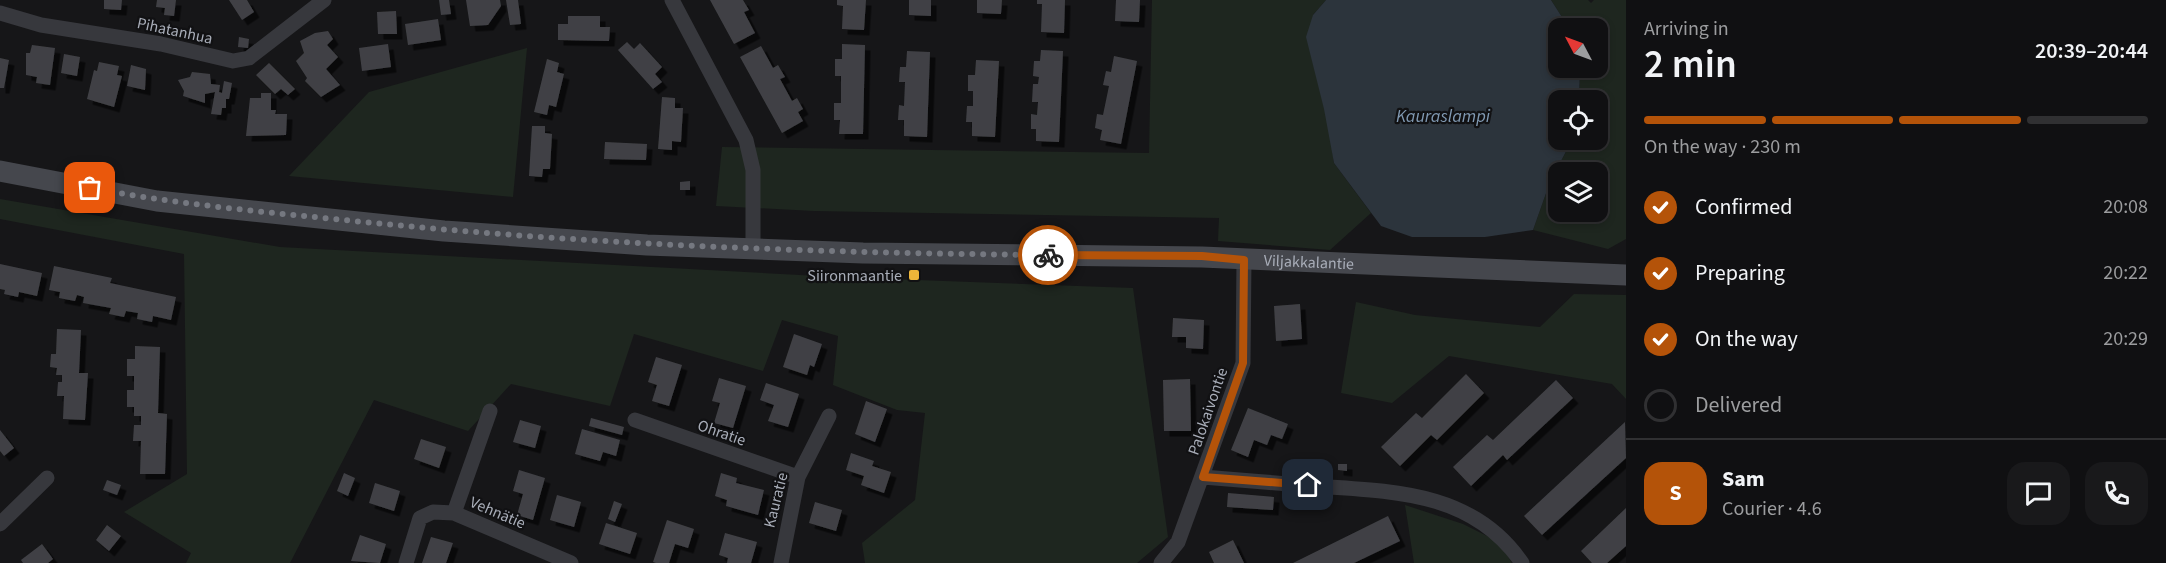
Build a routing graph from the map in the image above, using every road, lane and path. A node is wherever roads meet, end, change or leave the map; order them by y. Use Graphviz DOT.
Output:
graph roads {
  1 [pos="324,0"];
  2 [pos="672,0"];
  3 [pos="0,13"];
  4 [pos="0,171"];
  5 [pos="753,250"];
  6 [pos="1244,260"];
  7 [pos="1622,272"];
  8 [pos="490,411"];
  9 [pos="829,416"];
  10 [pos="635,420"];
  11 [pos="798,477"];
  12 [pos="1203,477"];
  13 [pos="47,478"];
  14 [pos="454,513"];
  15 [pos="0,524"];
  16 [pos="406,563"];
  17 [pos="571,563"];
  18 [pos="781,563"];
  19 [pos="1161,563"];
  20 [pos="1522,563"];
  1 -- 3 [label="street, Pihatanhua"];
  2 -- 5 [label="street"];
  4 -- 5 [label="main road, Viljakkalantie"];
  5 -- 6 [label="main road, Viljakkalantie"];
  6 -- 7 [label="main road, Viljakkalantie"];
  6 -- 12 [label="street, Palokaivontie"];
  8 -- 14 [label="street"];
  9 -- 11 [label="street, Kauratie"];
  10 -- 11 [label="street, Ohratie"];
  11 -- 18 [label="street, Kauratie"];
  12 -- 19 [label="street, Palokaivontie"];
  12 -- 20 [label="street"];
  13 -- 15 [label="street"];
  14 -- 16 [label="street, Vehnätie"];
  14 -- 17 [label="street, Vehnätie"];
}
